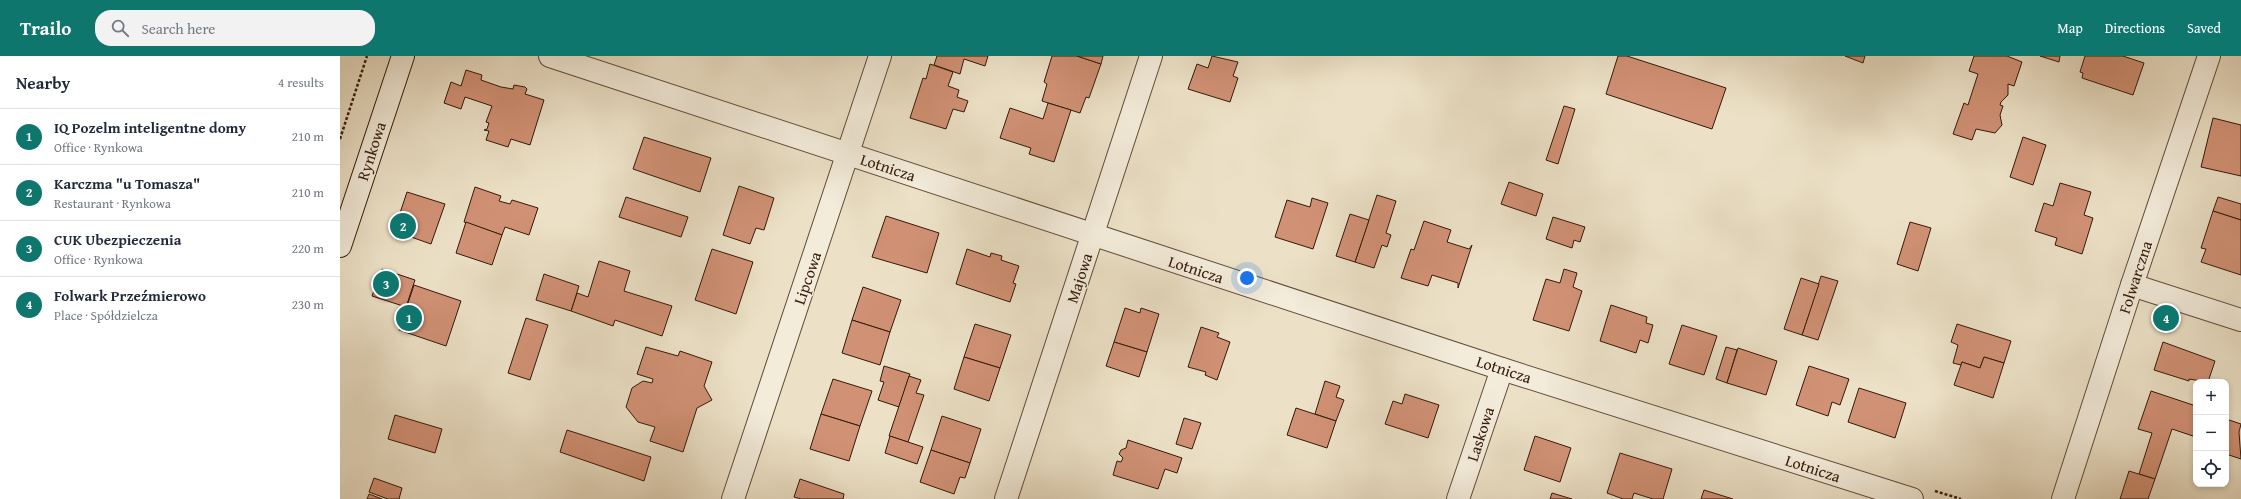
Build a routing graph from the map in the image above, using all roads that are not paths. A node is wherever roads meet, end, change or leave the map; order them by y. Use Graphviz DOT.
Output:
graph roads {
  1 [pos="403,56"];
  2 [pos="550,56"];
  3 [pos="880,56"];
  4 [pos="1151,56"];
  5 [pos="2209,56"];
  6 [pos="849,155"];
  7 [pos="1093,235"];
  8 [pos="340,246"];
  9 [pos="2132,285"];
  10 [pos="2241,320"];
  11 [pos="1502,369"];
  12 [pos="733,499"];
  13 [pos="1006,499"];
  14 [pos="1458,499"];
  15 [pos="1912,499"];
  16 [pos="2063,499"];
  1 -- 8 [label="street, Rynkowa"];
  2 -- 6 [label="street, Lotnicza"];
  3 -- 6 [label="street, Lipcowa"];
  4 -- 7 [label="street, Majowa"];
  5 -- 9 [label="street, Folwarczna"];
  6 -- 7 [label="street, Lotnicza"];
  6 -- 12 [label="street, Lipcowa"];
  7 -- 11 [label="street, Lotnicza"];
  7 -- 13 [label="street, Majowa"];
  9 -- 10 [label="street"];
  9 -- 16 [label="street, Folwarczna"];
  11 -- 14 [label="street, Laskowa"];
  11 -- 15 [label="street, Lotnicza"];
}
